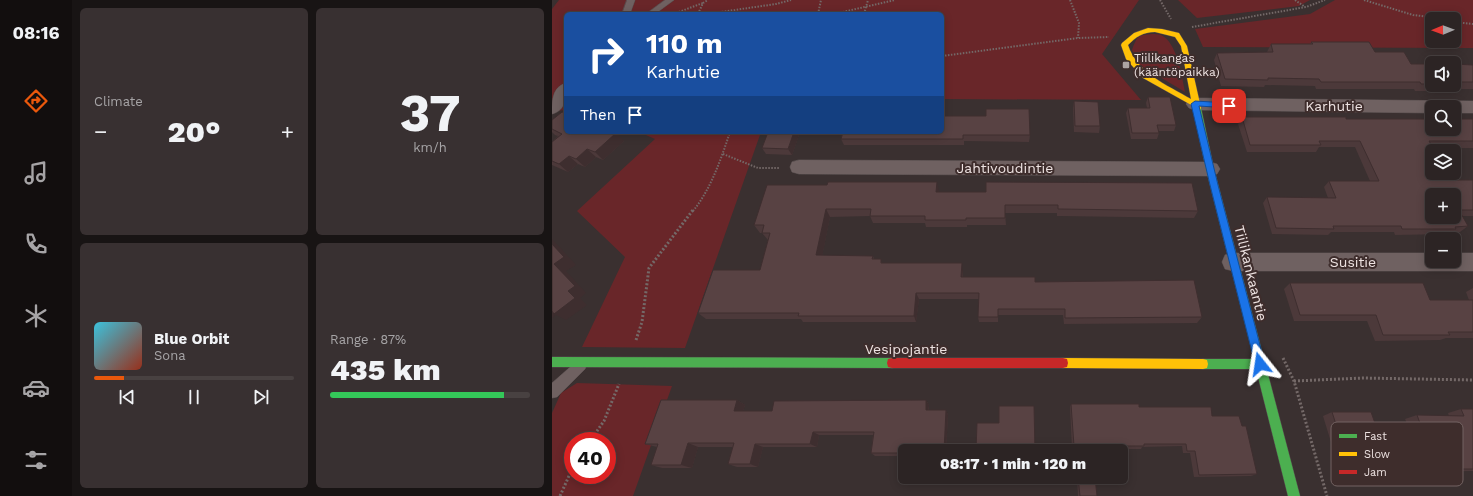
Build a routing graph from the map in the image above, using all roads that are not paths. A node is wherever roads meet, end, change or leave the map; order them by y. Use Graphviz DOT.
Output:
graph roads {
  1 [pos="631,0"];
  2 [pos="670,0"];
  3 [pos="627,12"];
  4 [pos="653,12"];
  5 [pos="564,92"];
  6 [pos="1195,104"];
  7 [pos="1473,107"];
  8 [pos="552,108"];
  9 [pos="799,167"];
  10 [pos="1210,169"];
  11 [pos="1233,262"];
  12 [pos="1473,262"];
  13 [pos="552,362"];
  14 [pos="584,362"];
  15 [pos="1260,364"];
  16 [pos="552,392"];
  17 [pos="1294,496"];
  1 -- 3 [label="lane"];
  2 -- 4 [label="lane"];
  5 -- 8 [label="street"];
  6 -- 6 [label="street, Tiilikankaantie"];
  6 -- 7 [label="street, Karhutie"];
  6 -- 10 [label="street, Tiilikankaantie"];
  9 -- 10 [label="street, Jahtivoudintie"];
  10 -- 11 [label="street, Tiilikankaantie"];
  11 -- 12 [label="street, Susitie"];
  11 -- 15 [label="street, Tiilikankaantie"];
  13 -- 14 [label="street, Vesipojantie"];
  14 -- 15 [label="street, Vesipojantie"];
  14 -- 16 [label="lane"];
  15 -- 17 [label="street, Tiilikankaantie"];
}
